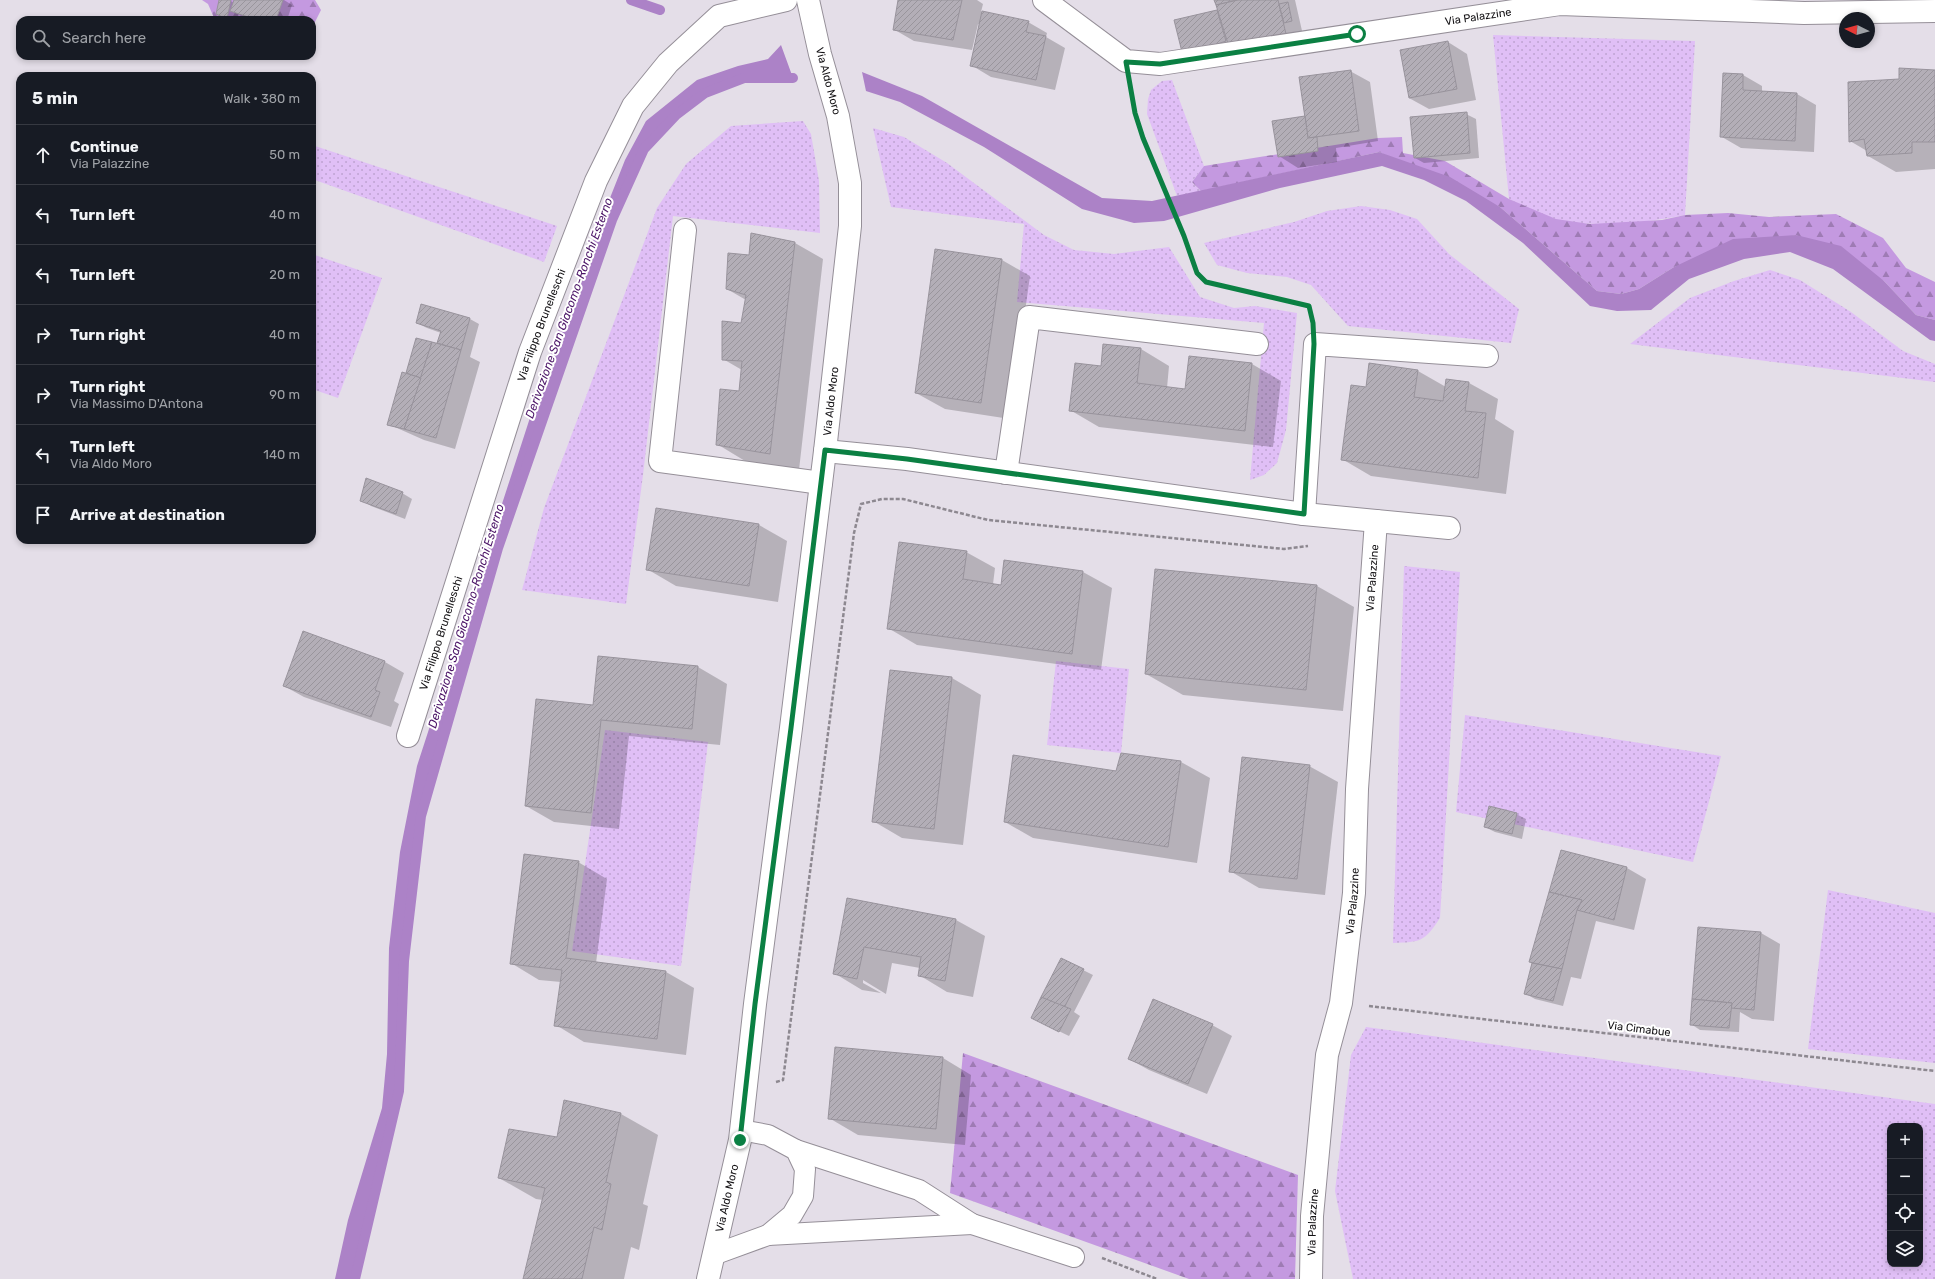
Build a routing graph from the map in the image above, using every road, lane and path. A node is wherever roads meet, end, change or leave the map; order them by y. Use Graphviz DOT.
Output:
graph roads {
  1 [pos="786,0"];
  2 [pos="808,0"];
  3 [pos="1044,0"];
  4 [pos="1935,11"];
  5 [pos="1126,62"];
  6 [pos="685,230"];
  7 [pos="1257,344"];
  8 [pos="1314,344"];
  9 [pos="1487,356"];
  10 [pos="825,450"];
  11 [pos="1006,474"];
  12 [pos="821,483"];
  13 [pos="1304,514"];
  14 [pos="1376,521"];
  15 [pos="1449,528"];
  16 [pos="1314,545"];
  17 [pos="408,736"];
  18 [pos="1341,1003"];
  19 [pos="1935,1071"];
  20 [pos="745,1091"];
  21 [pos="741,1130"];
  22 [pos="796,1150"];
  23 [pos="972,1224"];
  24 [pos="768,1235"];
  25 [pos="713,1255"];
  26 [pos="1074,1257"];
  27 [pos="708,1279"];
  28 [pos="1157,1279"];
  29 [pos="1311,1279"];
  1 -- 17 [label="street, Via Filippo Brunelleschi"];
  2 -- 10 [label="street, Via Aldo Moro"];
  3 -- 5 [label="street"];
  4 -- 5 [label="street, Via Palazzine"];
  5 -- 8 [label="path"];
  6 -- 12 [label="street"];
  7 -- 11 [label="street"];
  8 -- 9 [label="street"];
  8 -- 13 [label="street"];
  10 -- 11 [label="street"];
  10 -- 12 [label="street, Via Aldo Moro"];
  11 -- 13 [label="street"];
  12 -- 20 [label="street, Via Aldo Moro"];
  13 -- 14 [label="street"];
  14 -- 15 [label="street"];
  14 -- 18 [label="street, Via Palazzine"];
  16 -- 20 [label="path"];
  18 -- 19 [label="path, Via Cimabue"];
  18 -- 29 [label="street, Via Palazzine"];
  20 -- 21 [label="street, Via Aldo Moro"];
  21 -- 22 [label="lane"];
  21 -- 25 [label="street, Via Aldo Moro"];
  22 -- 23 [label="lane"];
  22 -- 24 [label="lane"];
  23 -- 24 [label="lane"];
  23 -- 26 [label="lane"];
  24 -- 25 [label="lane"];
  25 -- 27 [label="street, Via Aldo Moro"];
  26 -- 28 [label="path"];
}
